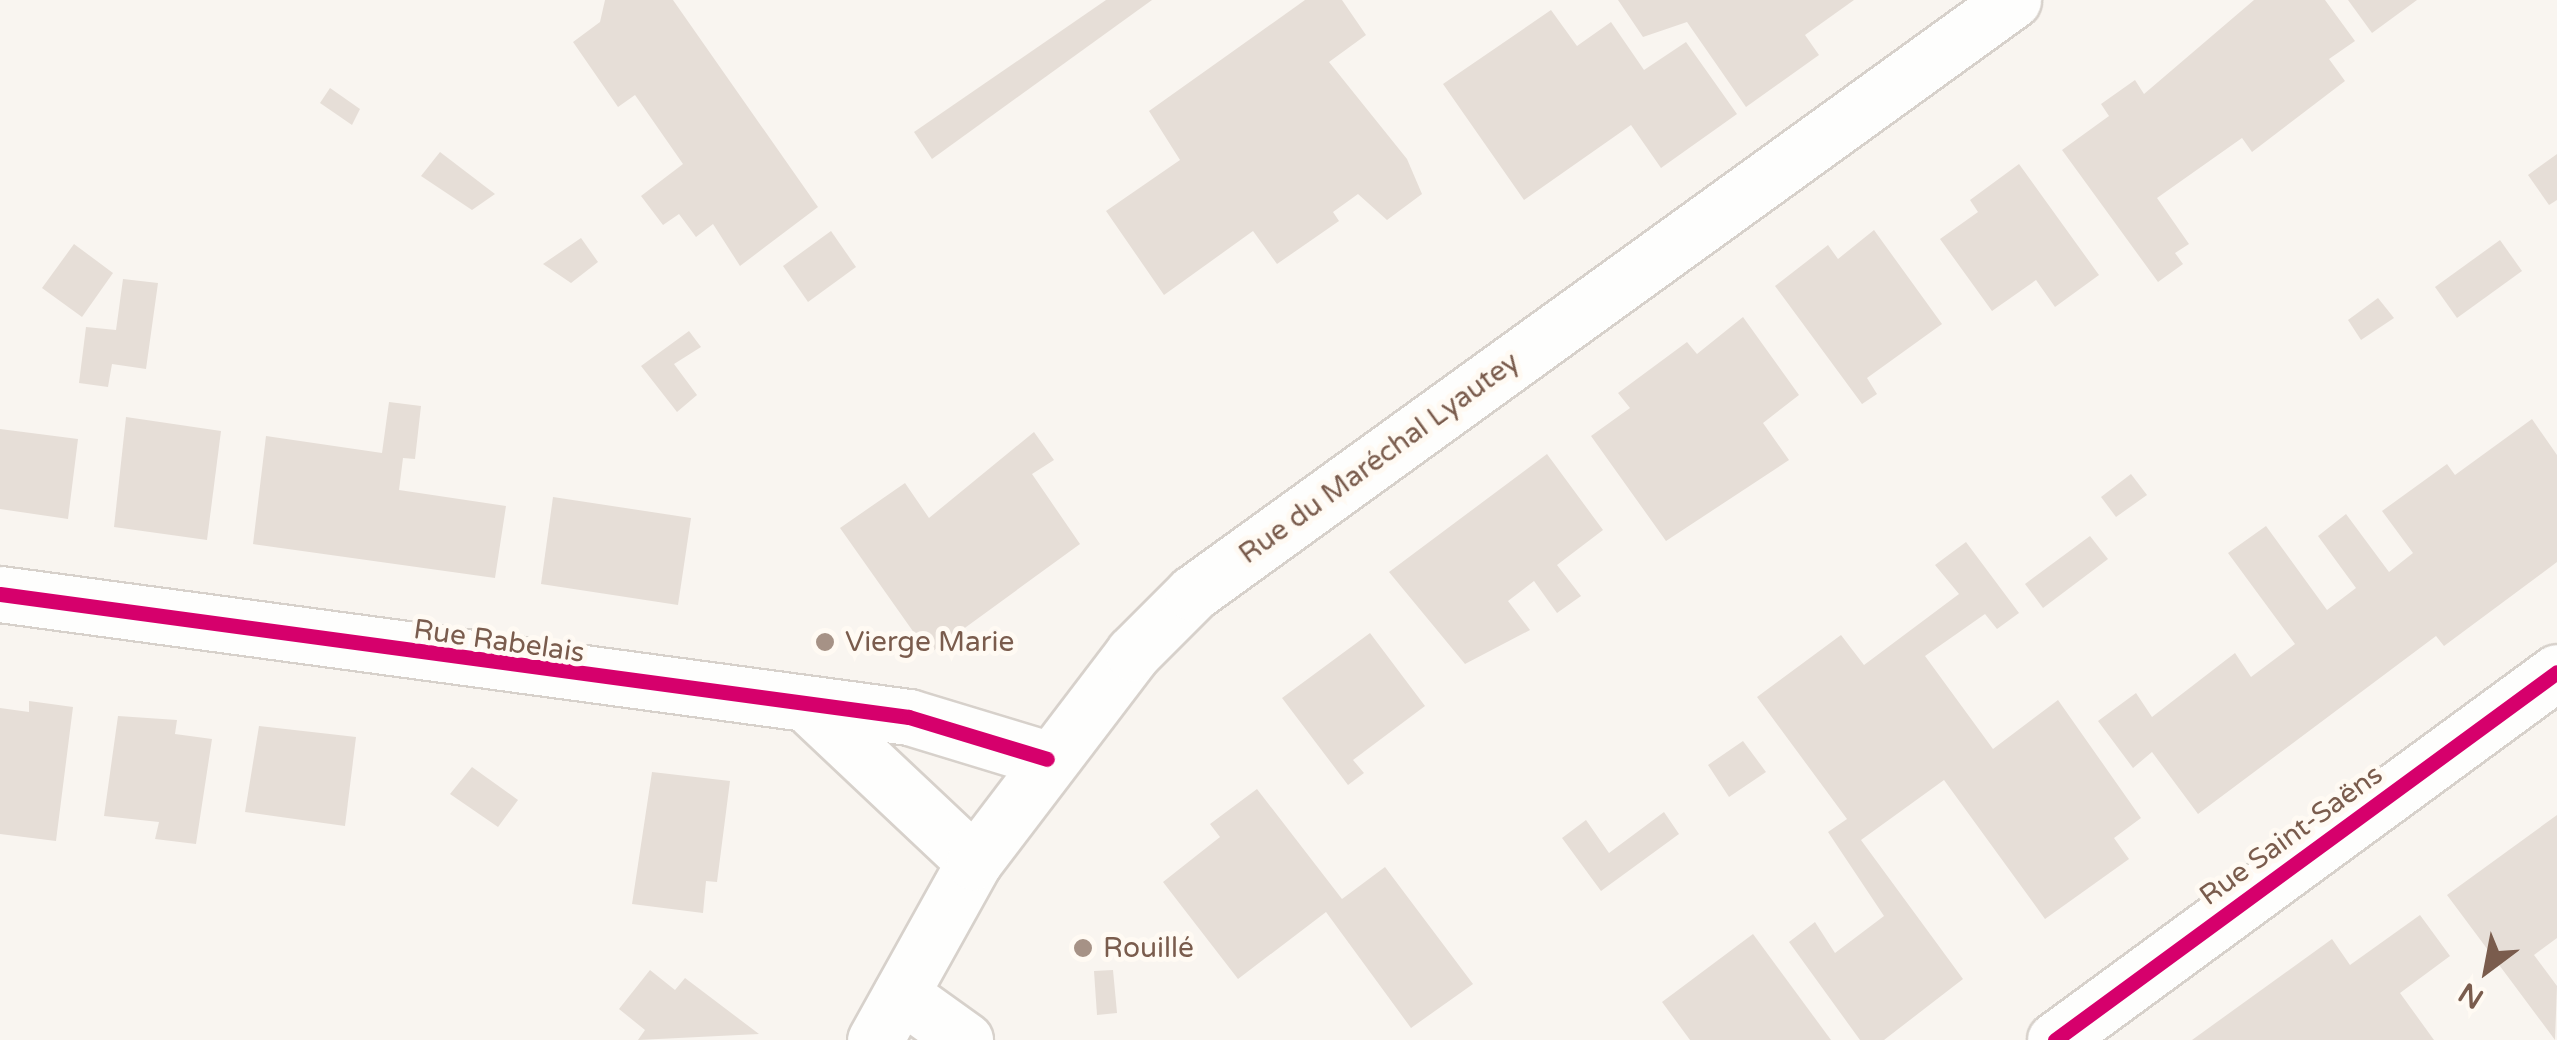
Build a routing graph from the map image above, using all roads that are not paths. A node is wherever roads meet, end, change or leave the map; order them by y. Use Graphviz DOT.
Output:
graph roads {
  1 [pos="2013,0"];
  2 [pos="0,594"];
  3 [pos="2557,672"];
  4 [pos="814,711"];
  5 [pos="1047,759"];
  6 [pos="974,862"];
  7 [pos="888,1017"];
  8 [pos="965,1040"];
  9 [pos="2055,1040"];
  1 -- 5 [label="street, Rue du Maréchal Lyautey"];
  2 -- 4 [label="street, Rue Rabelais"];
  3 -- 9 [label="street, Rue Saint-Saëns"];
  4 -- 5 [label="street, Rue Rabelais"];
  4 -- 6 [label="street"];
  5 -- 6 [label="street, Rue du Maréchal Lyautey"];
  6 -- 7 [label="street, Rue du Maréchal Lyautey"];
  7 -- 8 [label="street"];
}
